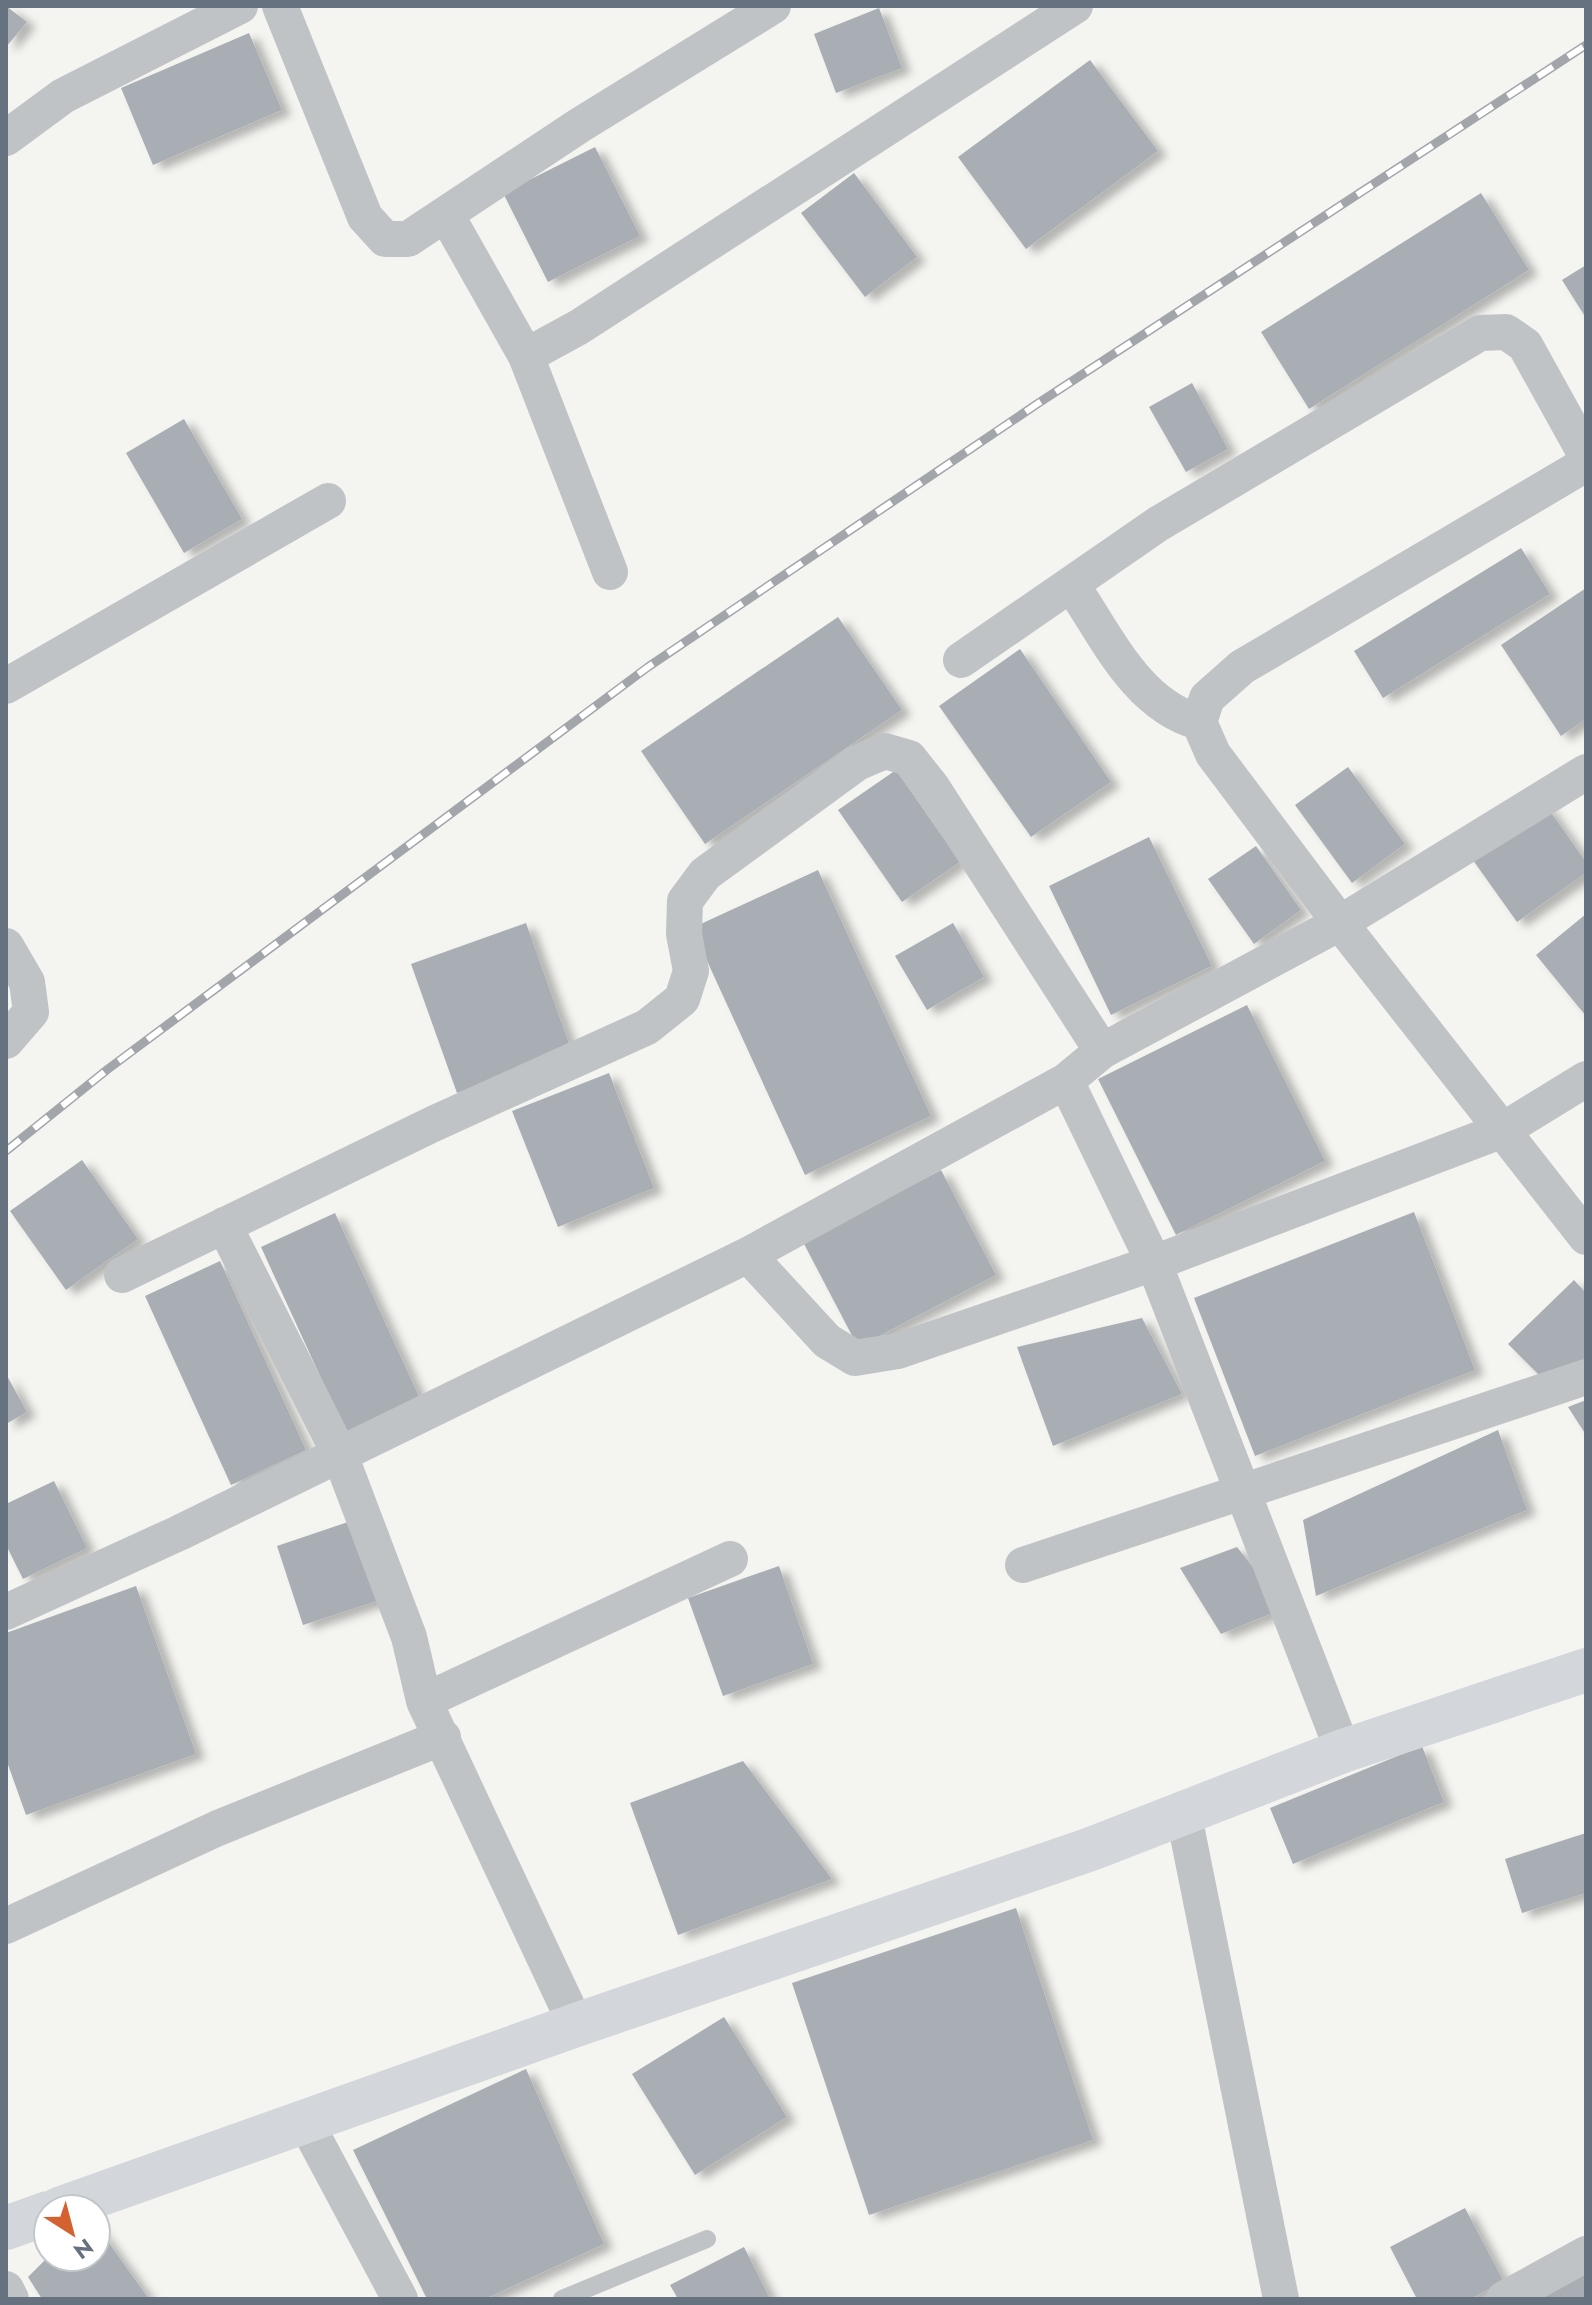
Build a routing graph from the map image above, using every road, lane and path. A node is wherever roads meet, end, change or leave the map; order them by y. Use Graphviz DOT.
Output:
graph roads {
  1 [pos="240,6"];
  2 [pos="280,6"];
  3 [pos="773,6"];
  4 [pos="1075,6"];
  5 [pos="6,138"];
  6 [pos="447,216"];
  7 [pos="526,356"];
  8 [pos="1586,455"];
  9 [pos="1586,464"];
  10 [pos="328,501"];
  11 [pos="610,572"];
  12 [pos="1071,584"];
  13 [pos="961,660"];
  14 [pos="6,686"];
  15 [pos="1199,722"];
  16 [pos="1586,772"];
  17 [pos="1340,923"];
  18 [pos="6,946"];
  19 [pos="6,1041"];
  20 [pos="1102,1051"];
  21 [pos="1586,1079"];
  22 [pos="1066,1081"];
  23 [pos="1503,1130"];
  24 [pos="224,1225"];
  25 [pos="1586,1237"];
  26 [pos="748,1255"];
  27 [pos="1154,1263"];
  28 [pos="122,1275"];
  29 [pos="1586,1377"];
  30 [pos="340,1455"];
  31 [pos="1244,1494"];
  32 [pos="730,1559"];
  33 [pos="1023,1565"];
  34 [pos="6,1612"];
  35 [pos="1586,1670"];
  36 [pos="424,1701"];
  37 [pos="443,1737"];
  38 [pos="1343,1751"];
  39 [pos="1183,1811"];
  40 [pos="6,1926"];
  41 [pos="576,2025"];
  42 [pos="305,2121"];
  43 [pos="104,2193"];
  44 [pos="32,2219"];
  45 [pos="6,2228"];
  46 [pos="707,2239"];
  47 [pos="1586,2254"];
  48 [pos="6,2289"];
  49 [pos="11,2299"];
  50 [pos="400,2299"];
  51 [pos="562,2299"];
  52 [pos="1281,2299"];
  53 [pos="1504,2299"];
  1 -- 5 [label="street"];
  2 -- 6 [label="street"];
  3 -- 6 [label="street"];
  4 -- 7 [label="street"];
  6 -- 7 [label="street"];
  7 -- 11 [label="street"];
  8 -- 12 [label="street"];
  9 -- 15 [label="street"];
  10 -- 14 [label="street"];
  12 -- 13 [label="street"];
  12 -- 15 [label="street"];
  15 -- 17 [label="street"];
  16 -- 17 [label="street"];
  17 -- 20 [label="street"];
  17 -- 23 [label="street"];
  18 -- 19 [label="street"];
  20 -- 22 [label="street"];
  20 -- 24 [label="street"];
  21 -- 23 [label="street"];
  22 -- 26 [label="street"];
  22 -- 27 [label="street"];
  23 -- 25 [label="street"];
  23 -- 27 [label="street"];
  24 -- 28 [label="street"];
  24 -- 30 [label="street"];
  26 -- 27 [label="street"];
  26 -- 30 [label="street"];
  27 -- 31 [label="street"];
  29 -- 31 [label="street"];
  30 -- 34 [label="street"];
  30 -- 36 [label="street"];
  31 -- 33 [label="street"];
  31 -- 38 [label="street"];
  32 -- 36 [label="street"];
  35 -- 38 [label="street"];
  36 -- 37 [label="street"];
  37 -- 40 [label="street"];
  37 -- 41 [label="street"];
  38 -- 39 [label="street"];
  39 -- 41 [label="street"];
  39 -- 52 [label="street"];
  41 -- 42 [label="street"];
  42 -- 43 [label="street"];
  42 -- 50 [label="street"];
  44 -- 45 [label="street"];
  46 -- 51 [label="lane"];
  47 -- 53 [label="street"];
  48 -- 49 [label="street"];
}
